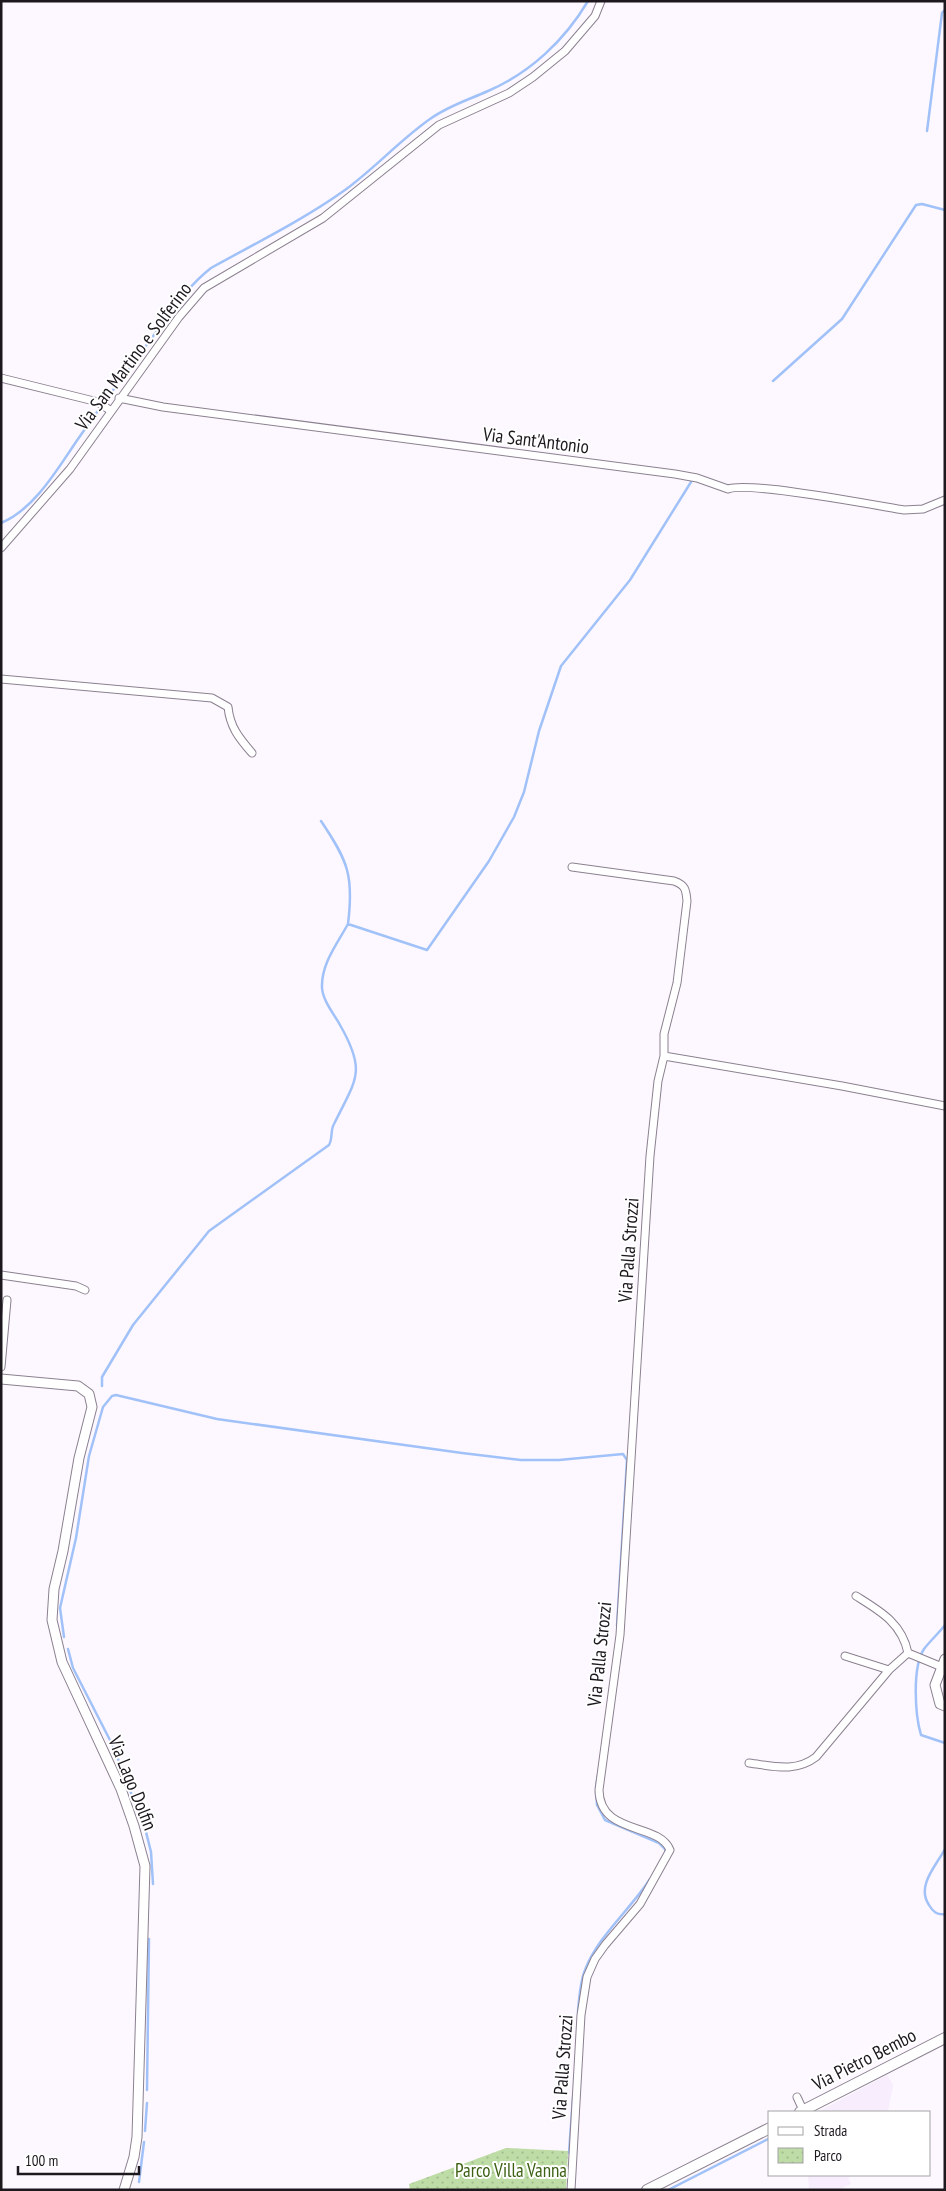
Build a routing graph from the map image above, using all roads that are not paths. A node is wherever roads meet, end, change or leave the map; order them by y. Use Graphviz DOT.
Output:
graph roads {
  1 [pos="602,1"];
  2 [pos="1,378"];
  3 [pos="119,398"];
  4 [pos="104,406"];
  5 [pos="945,500"];
  6 [pos="1,548"];
  7 [pos="1,679"];
  8 [pos="252,753"];
  9 [pos="572,866"];
  10 [pos="664,1056"];
  11 [pos="945,1106"];
  12 [pos="1,1275"];
  13 [pos="86,1290"];
  14 [pos="7,1300"];
  15 [pos="1,1367"];
  16 [pos="1,1379"];
  17 [pos="856,1596"];
  18 [pos="911,1654"];
  19 [pos="845,1656"];
  20 [pos="940,1663"];
  21 [pos="889,1670"];
  22 [pos="945,1706"];
  23 [pos="749,1763"];
  24 [pos="945,2038"];
  25 [pos="800,2105"];
  26 [pos="768,2129"];
  27 [pos="124,2190"];
  28 [pos="571,2190"];
  29 [pos="647,2190"];
  1 -- 3 [label="street, Via San Martino e Solferino"];
  2 -- 4 [label="street"];
  3 -- 4 [label="street, Via San Martino e Solferino"];
  3 -- 5 [label="street, Via Sant'Antonio"];
  4 -- 6 [label="street, Via San Martino e Solferino"];
  7 -- 8 [label="street"];
  9 -- 10 [label="street, Via Palla Strozzi"];
  10 -- 11 [label="street"];
  10 -- 28 [label="street, Via Palla Strozzi"];
  12 -- 13 [label="street"];
  14 -- 15 [label="street"];
  16 -- 27 [label="street, Via Lago Dolfin"];
  17 -- 18 [label="street"];
  18 -- 20 [label="street"];
  18 -- 21 [label="street"];
  19 -- 21 [label="street"];
  20 -- 22 [label="street"];
  21 -- 23 [label="street"];
  24 -- 25 [label="main road, Via Pietro Bembo"];
  26 -- 29 [label="main road"];
}
